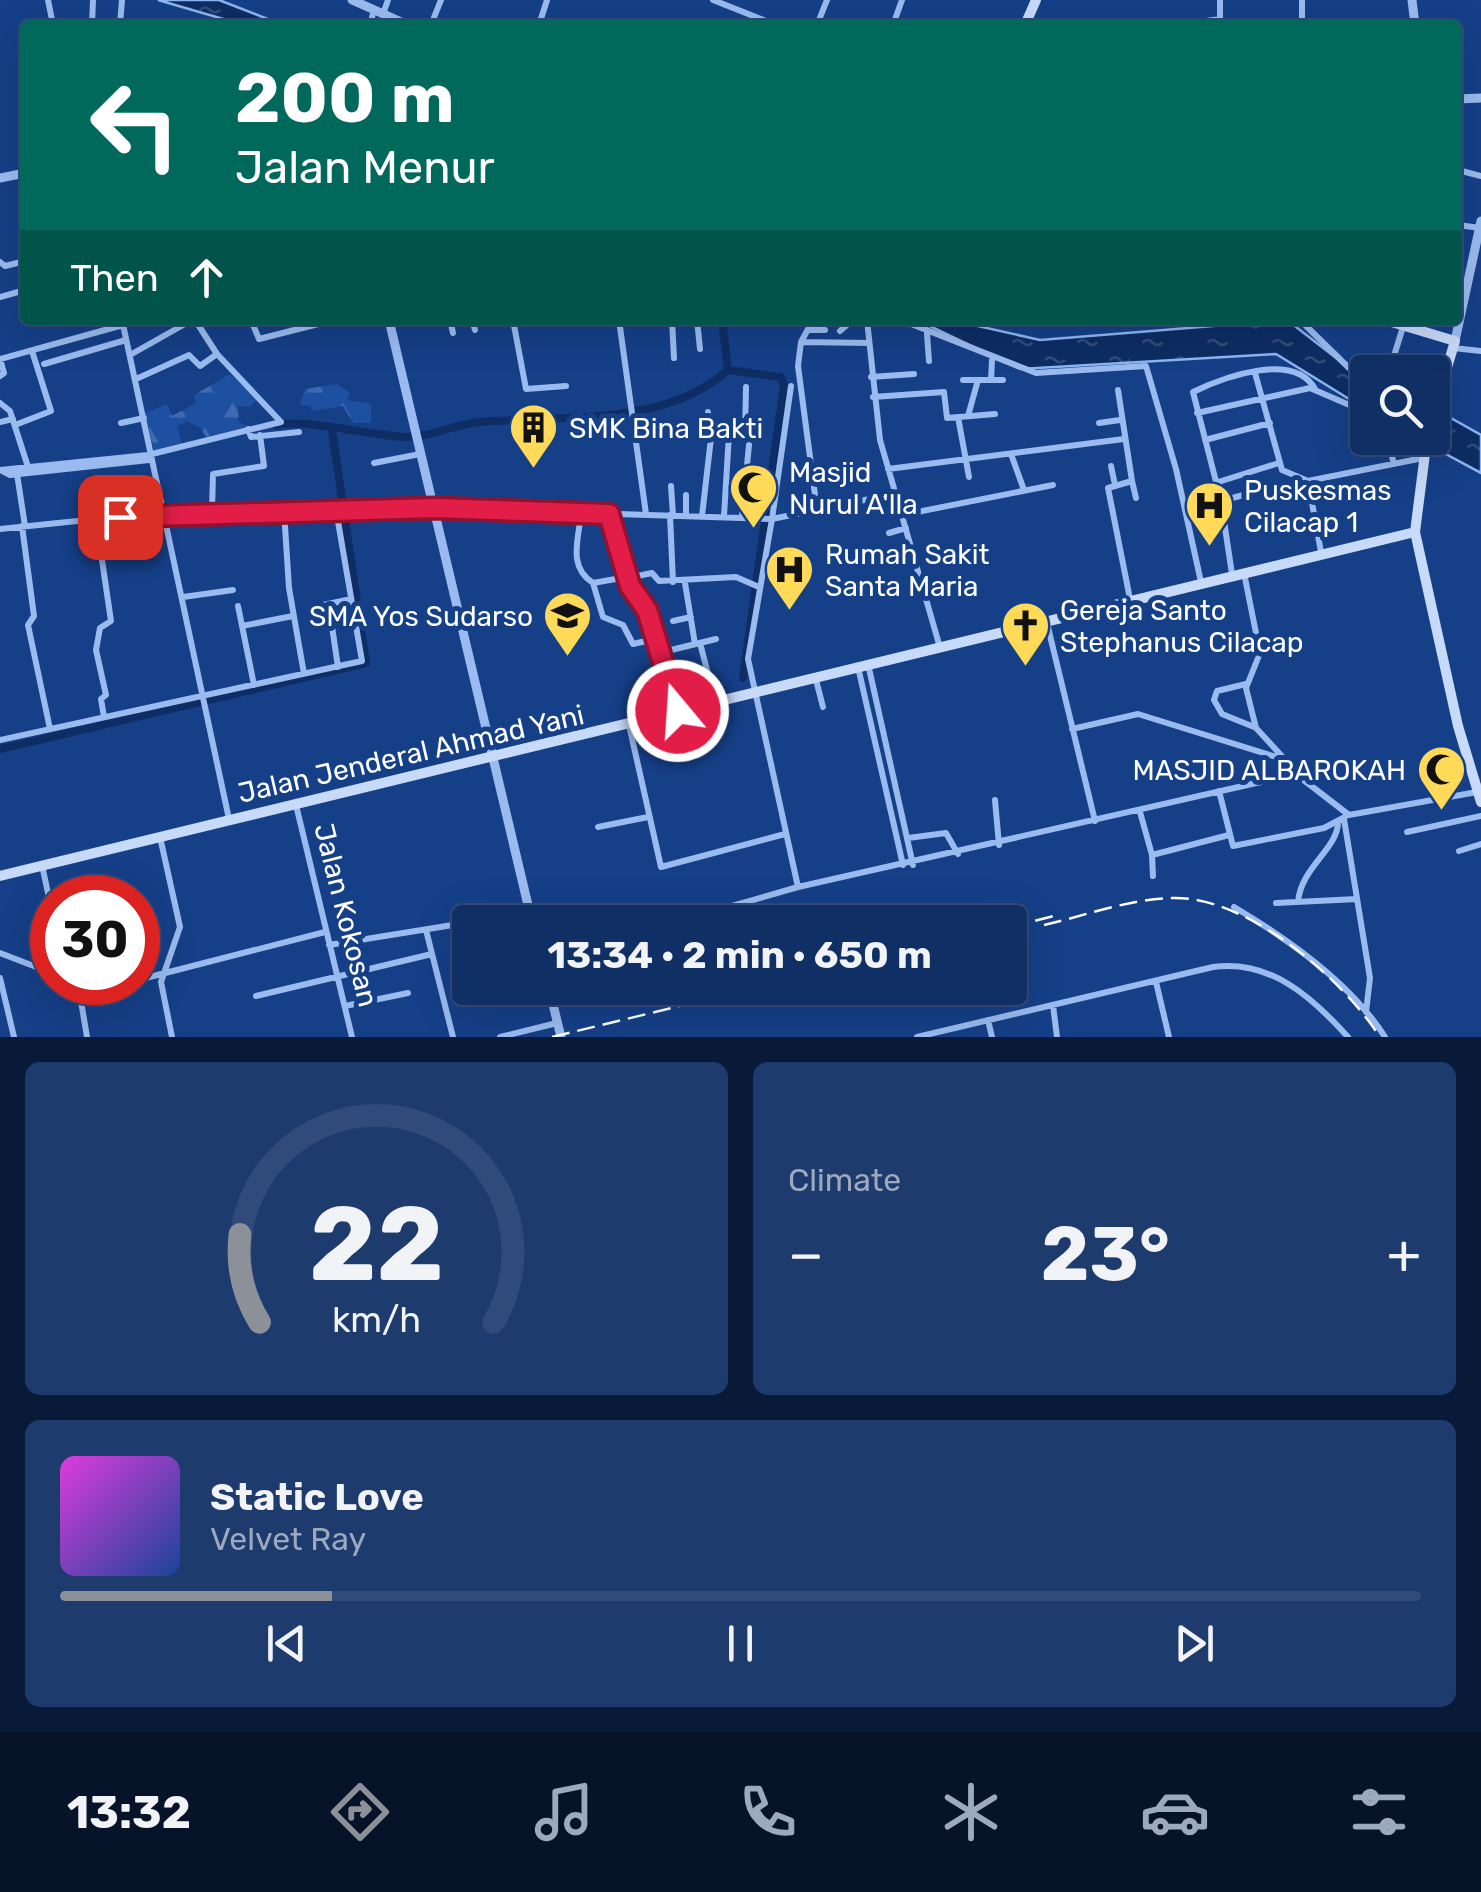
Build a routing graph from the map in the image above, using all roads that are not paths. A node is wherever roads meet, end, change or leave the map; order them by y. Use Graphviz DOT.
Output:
graph roads {
  1 [pos="352,0"];
  2 [pos="388,0"];
  3 [pos="713,0"];
  4 [pos="730,4"];
  5 [pos="379,12"];
  6 [pos="373,20"];
  7 [pos="397,20"];
  8 [pos="765,20"];
  9 [pos="1480,225"];
  10 [pos="1462,307"];
  11 [pos="113,325"];
  12 [pos="123,325"];
  13 [pos="184,325"];
  14 [pos="196,325"];
  15 [pos="253,325"];
  16 [pos="294,325"];
  17 [pos="389,325"];
  18 [pos="451,325"];
  19 [pos="473,325"];
  20 [pos="514,325"];
  21 [pos="620,325"];
  22 [pos="672,325"];
  23 [pos="698,325"];
  24 [pos="810,325"];
  25 [pos="846,325"];
  26 [pos="867,325"];
  27 [pos="910,325"];
  28 [pos="1305,325"];
  29 [pos="1401,325"];
  30 [pos="1458,325"];
  31 [pos="1404,326"];
  32 [pos="474,330"];
  33 [pos="808,330"];
  34 [pos="826,330"];
  35 [pos="840,331"];
  36 [pos="453,333"];
  37 [pos="927,334"];
  38 [pos="126,340"];
  39 [pos="802,342"];
  40 [pos="869,342"];
  41 [pos="1454,344"];
  42 [pos="700,350"];
  43 [pos="32,351"];
  44 [pos="1480,352"];
  45 [pos="216,354"];
  46 [pos="130,355"];
  47 [pos="1394,355"];
  48 [pos="674,358"];
  49 [pos="1450,358"];
  50 [pos="0,359"];
  51 [pos="992,360"];
  52 [pos="928,361"];
  53 [pos="44,364"];
  54 [pos="1350,368"];
  55 [pos="1255,373"];
  56 [pos="914,374"];
  57 [pos="0,376"];
  58 [pos="872,377"];
  59 [pos="136,379"];
  60 [pos="963,380"];
  61 [pos="978,380"];
  62 [pos="992,380"];
  63 [pos="1003,380"];
  64 [pos="566,386"];
  65 [pos="790,386"];
  66 [pos="746,387"];
  67 [pos="1315,389"];
  68 [pos="1118,390"];
  69 [pos="873,397"];
  70 [pos="1262,398"];
  71 [pos="0,403"];
  72 [pos="1350,405"];
  73 [pos="712,413"];
  74 [pos="1197,413"];
  75 [pos="995,414"];
  76 [pos="968,416"];
  77 [pos="958,417"];
  78 [pos="144,418"];
  79 [pos="1120,420"];
  80 [pos="0,422"];
  81 [pos="14,422"];
  82 [pos="122,423"];
  83 [pos="1099,423"];
  84 [pos="1270,423"];
  85 [pos="286,425"];
  86 [pos="710,428"];
  87 [pos="249,432"];
  88 [pos="299,432"];
  89 [pos="729,434"];
  90 [pos="260,435"];
  91 [pos="1124,439"];
  92 [pos="1205,440"];
  93 [pos="749,445"];
  94 [pos="420,454"];
  95 [pos="1011,454"];
  96 [pos="1392,455"];
  97 [pos="1411,455"];
  98 [pos="1424,455"];
  99 [pos="148,457"];
  100 [pos="966,461"];
  101 [pos="374,463"];
  102 [pos="1279,463"];
  103 [pos="1394,464"];
  104 [pos="1111,466"];
  105 [pos="28,467"];
  106 [pos="888,469"];
  107 [pos="1,472"];
  108 [pos="17,474"];
  109 [pos="969,477"];
  110 [pos="1132,481"];
  111 [pos="1308,482"];
  112 [pos="1216,483"];
  113 [pos="1053,485"];
  114 [pos="1115,485"];
  115 [pos="671,486"];
  116 [pos="1024,490"];
  117 [pos="1252,493"];
  118 [pos="894,494"];
  119 [pos="686,495"];
  120 [pos="1136,498"];
  121 [pos="1221,501"];
  122 [pos="434,508"];
  123 [pos="339,510"];
  124 [pos="817,510"];
  125 [pos="284,511"];
  126 [pos="164,512"];
  127 [pos="212,512"];
  128 [pos="581,513"];
  129 [pos="609,514"];
  130 [pos="646,514"];
  131 [pos="672,514"];
  132 [pos="686,515"];
  133 [pos="902,515"];
  134 [pos="702,516"];
  135 [pos="724,516"];
  136 [pos="742,517"];
  137 [pos="96,519"];
  138 [pos="771,519"];
  139 [pos="24,526"];
  140 [pos="906,528"];
  141 [pos="0,529"];
  142 [pos="1415,532"];
  143 [pos="889,533"];
  144 [pos="1321,552"];
  145 [pos="1238,573"];
  146 [pos="628,578"];
  147 [pos="673,582"];
  148 [pos="1201,582"];
  149 [pos="593,583"];
  150 [pos="685,583"];
  151 [pos="753,586"];
  152 [pos="232,590"];
  153 [pos="183,598"];
  154 [pos="351,599"];
  155 [pos="1130,599"];
  156 [pos="322,605"];
  157 [pos="238,606"];
  158 [pos="310,608"];
  159 [pos="293,616"];
  160 [pos="692,617"];
  161 [pos="1046,619"];
  162 [pos="673,620"];
  163 [pos="242,626"];
  164 [pos="655,639"];
  165 [pos="716,639"];
  166 [pos="697,644"];
  167 [pos="940,644"];
  168 [pos="659,654"];
  169 [pos="862,664"];
  170 [pos="338,666"];
  171 [pos="304,674"];
  172 [pos="815,675"];
  173 [pos="1247,684"];
  174 [pos="254,685"];
  175 [pos="754,692"];
  176 [pos="206,699"];
  177 [pos="714,701"];
  178 [pos="823,708"];
  179 [pos="678,711"];
  180 [pos="104,717"];
  181 [pos="629,725"];
  182 [pos="50,728"];
  183 [pos="1256,728"];
  184 [pos="1072,729"];
  185 [pos="0,740"];
  186 [pos="494,755"];
  187 [pos="884,755"];
  188 [pos="1289,760"];
  189 [pos="1301,778"];
  190 [pos="1219,791"];
  191 [pos="1480,797"];
  192 [pos="995,800"];
  193 [pos="296,804"];
  194 [pos="1140,812"];
  195 [pos="1481,816"];
  196 [pos="648,817"];
  197 [pos="1343,819"];
  198 [pos="229,820"];
  199 [pos="1095,822"];
  200 [pos="598,827"];
  201 [pos="1408,832"];
  202 [pos="785,834"];
  203 [pos="1229,835"];
  204 [pos="160,838"];
  205 [pos="908,838"];
  206 [pos="999,844"];
  207 [pos="1481,844"];
  208 [pos="1459,851"];
  209 [pos="958,854"];
  210 [pos="1152,855"];
  211 [pos="903,865"];
  212 [pos="913,865"];
  213 [pos="42,866"];
  214 [pos="44,875"];
  215 [pos="0,876"];
  216 [pos="1153,876"];
  217 [pos="798,887"];
  218 [pos="1357,899"];
  219 [pos="1276,902"];
  220 [pos="1298,902"];
  221 [pos="528,905"];
  222 [pos="735,905"];
  223 [pos="1234,907"];
  224 [pos="452,924"];
  225 [pos="426,930"];
  226 [pos="326,932"];
  227 [pos="329,945"];
  228 [pos="0,953"];
  229 [pos="432,954"];
  230 [pos="30,965"];
  231 [pos="164,974"];
  232 [pos="160,975"];
  233 [pos="0,978"];
  234 [pos="338,980"];
  235 [pos="1156,982"];
  236 [pos="408,994"];
  237 [pos="256,996"];
  238 [pos="81,1005"];
  239 [pos="553,1005"];
  240 [pos="1053,1005"];
  241 [pos="345,1006"];
  242 [pos="1366,1012"];
  243 [pos="988,1020"];
  244 [pos="558,1023"];
  245 [pos="14,1037"];
  246 [pos="88,1037"];
  247 [pos="172,1037"];
  248 [pos="352,1037"];
  249 [pos="453,1037"];
  250 [pos="500,1037"];
  251 [pos="561,1037"];
  252 [pos="917,1037"];
  253 [pos="992,1037"];
  254 [pos="1057,1037"];
  255 [pos="1169,1037"];
  256 [pos="1348,1037"];
  257 [pos="1385,1037"];
  1 -- 5 [label="street"];
  2 -- 5 [label="street"];
  3 -- 4 [label="street"];
  4 -- 8 [label="street"];
  5 -- 6 [label="street"];
  5 -- 7 [label="street"];
  9 -- 10 [label="street"];
  11 -- 43 [label="street"];
  12 -- 38 [label="street"];
  13 -- 46 [label="street"];
  14 -- 45 [label="street"];
  15 -- 16 [label="street"];
  17 -- 94 [label="street"];
  18 -- 36 [label="street"];
  19 -- 32 [label="street"];
  20 -- 64 [label="street"];
  21 -- 130 [label="street"];
  22 -- 48 [label="street"];
  23 -- 42 [label="street"];
  24 -- 33 [label="street"];
  25 -- 35 [label="street"];
  26 -- 40 [label="street"];
  27 -- 37 [label="street"];
  28 -- 54 [label="street"];
  29 -- 31 [label="main road"];
  30 -- 41 [label="street"];
  31 -- 41 [label="main road"];
  31 -- 47 [label="street"];
  33 -- 34 [label="street"];
  33 -- 39 [label="street"];
  37 -- 51 [label="street"];
  37 -- 52 [label="street"];
  38 -- 46 [label="street"];
  38 -- 53 [label="street"];
  39 -- 40 [label="street"];
  39 -- 124 [label="street"];
  40 -- 58 [label="street"];
  41 -- 44 [label="street"];
  41 -- 49 [label="main road"];
  43 -- 50 [label="street"];
  43 -- 81 [label="street"];
  45 -- 59 [label="street"];
  45 -- 85 [label="street"];
  46 -- 59 [label="street"];
  50 -- 57 [label="street"];
  51 -- 62 [label="street"];
  51 -- 148 [label="street"];
  55 -- 67 [label="street"];
  55 -- 70 [label="street"];
  55 -- 74 [label="street"];
  56 -- 58 [label="street"];
  58 -- 69 [label="street"];
  59 -- 78 [label="street"];
  60 -- 61 [label="street"];
  61 -- 62 [label="street"];
  61 -- 76 [label="street"];
  62 -- 63 [label="street"];
  65 -- 138 [label="street"];
  66 -- 89 [label="street"];
  67 -- 70 [label="street"];
  67 -- 72 [label="street"];
  68 -- 79 [label="street"];
  69 -- 77 [label="street"];
  69 -- 106 [label="street"];
  70 -- 74 [label="street"];
  70 -- 84 [label="street"];
  71 -- 81 [label="street"];
  73 -- 86 [label="street"];
  74 -- 92 [label="street"];
  75 -- 76 [label="street"];
  76 -- 77 [label="street"];
  77 -- 100 [label="street"];
  78 -- 82 [label="street"];
  78 -- 99 [label="street"];
  79 -- 83 [label="street"];
  79 -- 91 [label="street"];
  80 -- 81 [label="street"];
  81 -- 105 [label="street"];
  84 -- 92 [label="street"];
  84 -- 102 [label="street"];
  85 -- 87 [label="street"];
  85 -- 88 [label="street"];
  85 -- 90 [label="street"];
  86 -- 89 [label="street"];
  86 -- 134 [label="street"];
  87 -- 90 [label="street"];
  87 -- 99 [label="street"];
  89 -- 135 [label="street"];
  90 -- 127 [label="street"];
  91 -- 95 [label="street"];
  91 -- 110 [label="street"];
  92 -- 112 [label="street"];
  93 -- 136 [label="street"];
  94 -- 101 [label="street"];
  94 -- 122 [label="street"];
  95 -- 100 [label="street"];
  95 -- 116 [label="street"];
  96 -- 103 [label="street"];
  97 -- 103 [label="street"];
  98 -- 142 [label="main road"];
  99 -- 105 [label="street"];
  99 -- 108 [label="street"];
  99 -- 126 [label="street"];
  100 -- 106 [label="street"];
  100 -- 109 [label="street"];
  102 -- 111 [label="street"];
  102 -- 112 [label="street"];
  103 -- 111 [label="street"];
  104 -- 114 [label="street"];
  105 -- 107 [label="street"];
  106 -- 118 [label="street"];
  107 -- 108 [label="street"];
  108 -- 139 [label="street"];
  110 -- 114 [label="street"];
  110 -- 120 [label="street"];
  111 -- 144 [label="street"];
  112 -- 121 [label="street"];
  113 -- 116 [label="street"];
  114 -- 155 [label="street"];
  115 -- 131 [label="street"];
  116 -- 133 [label="street"];
  117 -- 121 [label="street"];
  118 -- 124 [label="street"];
  118 -- 133 [label="street"];
  119 -- 132 [label="street"];
  121 -- 145 [label="street"];
  122 -- 123 [label="street"];
  122 -- 128 [label="street"];
  122 -- 186 [label="street"];
  123 -- 125 [label="street"];
  123 -- 154 [label="street"];
  124 -- 138 [label="street"];
  125 -- 127 [label="street"];
  125 -- 159 [label="street"];
  126 -- 127 [label="street"];
  126 -- 137 [label="street"];
  126 -- 153 [label="street"];
  128 -- 129 [label="street"];
  128 -- 149 [label="street"];
  129 -- 130 [label="street"];
  129 -- 146 [label="street"];
  130 -- 131 [label="street"];
  131 -- 132 [label="street"];
  131 -- 147 [label="street"];
  132 -- 134 [label="street"];
  133 -- 140 [label="street"];
  134 -- 135 [label="street"];
  135 -- 136 [label="street"];
  136 -- 138 [label="street"];
  137 -- 139 [label="street"];
  137 -- 180 [label="street"];
  138 -- 151 [label="street"];
  139 -- 141 [label="street"];
  139 -- 182 [label="street"];
  140 -- 143 [label="street"];
  140 -- 167 [label="street"];
  142 -- 144 [label="main road, Jalan Jenderal Ahmad Yani"];
  142 -- 191 [label="main road"];
  144 -- 145 [label="main road, Jalan Jenderal Ahmad Yani"];
  145 -- 148 [label="main road, Jalan Jenderal Ahmad Yani"];
  145 -- 173 [label="street"];
  146 -- 147 [label="street"];
  146 -- 149 [label="street"];
  146 -- 164 [label="street"];
  147 -- 150 [label="street"];
  148 -- 155 [label="main road, Jalan Jenderal Ahmad Yani"];
  149 -- 164 [label="street"];
  150 -- 151 [label="street"];
  150 -- 160 [label="street"];
  151 -- 175 [label="street"];
  152 -- 153 [label="street"];
  153 -- 176 [label="street"];
  154 -- 156 [label="street"];
  154 -- 170 [label="street"];
  155 -- 161 [label="main road, Jalan Jenderal Ahmad Yani"];
  156 -- 158 [label="street"];
  156 -- 170 [label="street"];
  157 -- 163 [label="street"];
  159 -- 163 [label="street"];
  159 -- 171 [label="street"];
  160 -- 162 [label="street"];
  160 -- 166 [label="street"];
  161 -- 167 [label="main road, Jalan Jenderal Ahmad Yani"];
  161 -- 184 [label="street"];
  163 -- 174 [label="street"];
  164 -- 168 [label="street"];
  165 -- 166 [label="street"];
  166 -- 168 [label="street"];
  166 -- 177 [label="street"];
  167 -- 169 [label="main road, Jalan Jenderal Ahmad Yani"];
  168 -- 179 [label="street"];
  169 -- 172 [label="main road, Jalan Jenderal Ahmad Yani"];
  169 -- 187 [label="street"];
  170 -- 171 [label="street"];
  171 -- 174 [label="street"];
  172 -- 175 [label="main road, Jalan Jenderal Ahmad Yani"];
  172 -- 178 [label="street"];
  173 -- 183 [label="street"];
  173 -- 183 [label="street"];
  174 -- 176 [label="street"];
  175 -- 177 [label="main road, Jalan Jenderal Ahmad Yani"];
  175 -- 202 [label="street"];
  176 -- 180 [label="street"];
  176 -- 198 [label="street"];
  177 -- 179 [label="main road, Jalan Jenderal Ahmad Yani"];
  179 -- 181 [label="main road, Jalan Jenderal Ahmad Yani"];
  180 -- 182 [label="street"];
  181 -- 186 [label="main road, Jalan Jenderal Ahmad Yani"];
  181 -- 196 [label="street"];
  182 -- 185 [label="street"];
  183 -- 188 [label="street"];
  184 -- 188 [label="street"];
  184 -- 199 [label="street"];
  186 -- 193 [label="main road, Jalan Jenderal Ahmad Yani"];
  186 -- 221 [label="street"];
  187 -- 205 [label="street"];
  187 -- 211 [label="street"];
  188 -- 189 [label="street"];
  189 -- 190 [label="street"];
  189 -- 197 [label="street"];
  190 -- 194 [label="street"];
  190 -- 203 [label="street"];
  191 -- 197 [label="street"];
  192 -- 206 [label="street"];
  193 -- 198 [label="main road, Jalan Jenderal Ahmad Yani"];
  193 -- 226 [label="street, Jalan Kokosan"];
  194 -- 199 [label="street"];
  194 -- 210 [label="street"];
  195 -- 201 [label="street"];
  196 -- 200 [label="street"];
  196 -- 202 [label="street"];
  197 -- 203 [label="street"];
  197 -- 218 [label="street"];
  197 -- 220 [label="street"];
  198 -- 204 [label="main road, Jalan Jenderal Ahmad Yani"];
  199 -- 206 [label="street"];
  202 -- 217 [label="street"];
  203 -- 210 [label="street"];
  204 -- 213 [label="main road, Jalan Jenderal Ahmad Yani"];
  204 -- 231 [label="street"];
  205 -- 209 [label="street"];
  205 -- 212 [label="street"];
  206 -- 209 [label="street"];
  207 -- 208 [label="street"];
  209 -- 212 [label="street"];
  210 -- 216 [label="street"];
  211 -- 212 [label="street"];
  211 -- 217 [label="street"];
  213 -- 214 [label="street"];
  213 -- 215 [label="main road, Jalan Jenderal Ahmad Yani"];
  217 -- 222 [label="street"];
  218 -- 220 [label="street"];
  218 -- 242 [label="street"];
  219 -- 220 [label="street"];
  223 -- 242 [label="street"];
  224 -- 225 [label="street"];
  225 -- 227 [label="street"];
  225 -- 229 [label="street"];
  226 -- 227 [label="street, Jalan Kokosan"];
  226 -- 231 [label="street"];
  227 -- 234 [label="street, Jalan Kokosan"];
  228 -- 230 [label="street"];
  229 -- 234 [label="street"];
  229 -- 249 [label="street"];
  231 -- 232 [label="street"];
  231 -- 247 [label="street"];
  233 -- 245 [label="street"];
  234 -- 237 [label="street"];
  234 -- 241 [label="street, Jalan Kokosan"];
  235 -- 240 [label="street"];
  235 -- 255 [label="street"];
  235 -- 256 [label="street"];
  236 -- 241 [label="street"];
  238 -- 246 [label="street"];
  239 -- 244 [label="street"];
  240 -- 243 [label="street"];
  240 -- 254 [label="street"];
  241 -- 248 [label="street, Jalan Kokosan"];
  242 -- 257 [label="street"];
  243 -- 252 [label="street"];
  243 -- 253 [label="street"];
  244 -- 250 [label="street"];
  244 -- 251 [label="street"];
}
